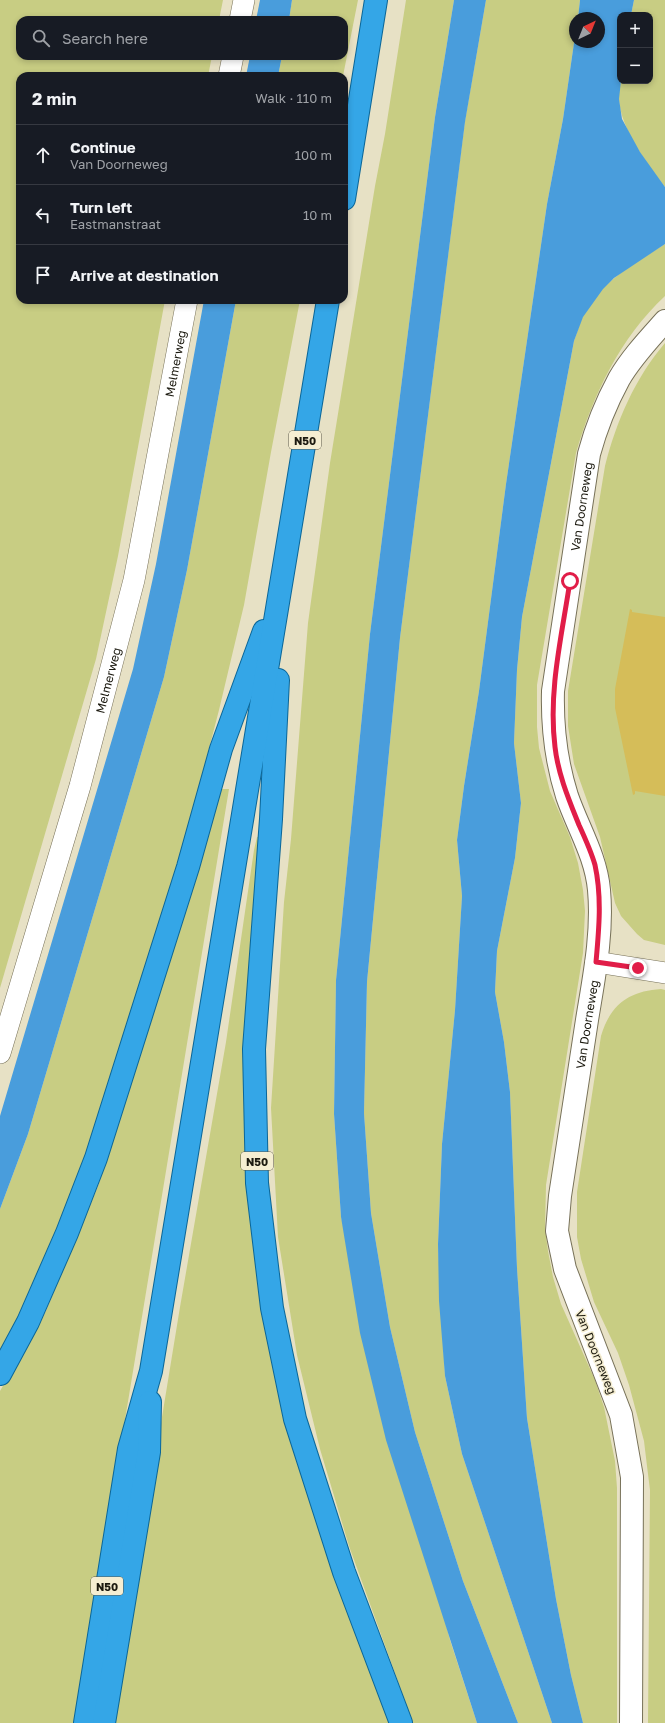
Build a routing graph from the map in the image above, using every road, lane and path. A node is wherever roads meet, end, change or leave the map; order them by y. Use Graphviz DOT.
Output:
graph roads {
  1 [pos="244,0"];
  2 [pos="376,0"];
  3 [pos="241,16"];
  4 [pos="232,60"];
  5 [pos="230,72"];
  6 [pos="348,174"];
  7 [pos="186,304"];
  8 [pos="327,304"];
  9 [pos="665,321"];
  10 [pos="282,579"];
  11 [pos="596,962"];
  12 [pos="665,973"];
  13 [pos="0,1053"];
  14 [pos="151,1371"];
  15 [pos="0,1374"];
  16 [pos="85,1723"];
  17 [pos="104,1723"];
  18 [pos="401,1723"];
  19 [pos="631,1723"];
  1 -- 3 [label="street"];
  2 -- 6 [label="highway"];
  4 -- 5 [label="street"];
  7 -- 13 [label="street, Melmerweg"];
  8 -- 10 [label="highway, N50"];
  9 -- 11 [label="street, Van Doorneweg"];
  10 -- 14 [label="highway, N50"];
  10 -- 15 [label="highway, N50"];
  10 -- 18 [label="highway, N50"];
  11 -- 12 [label="street"];
  11 -- 19 [label="street, Van Doorneweg"];
  14 -- 16 [label="highway, N50"];
  14 -- 17 [label="highway, N50"];
}
